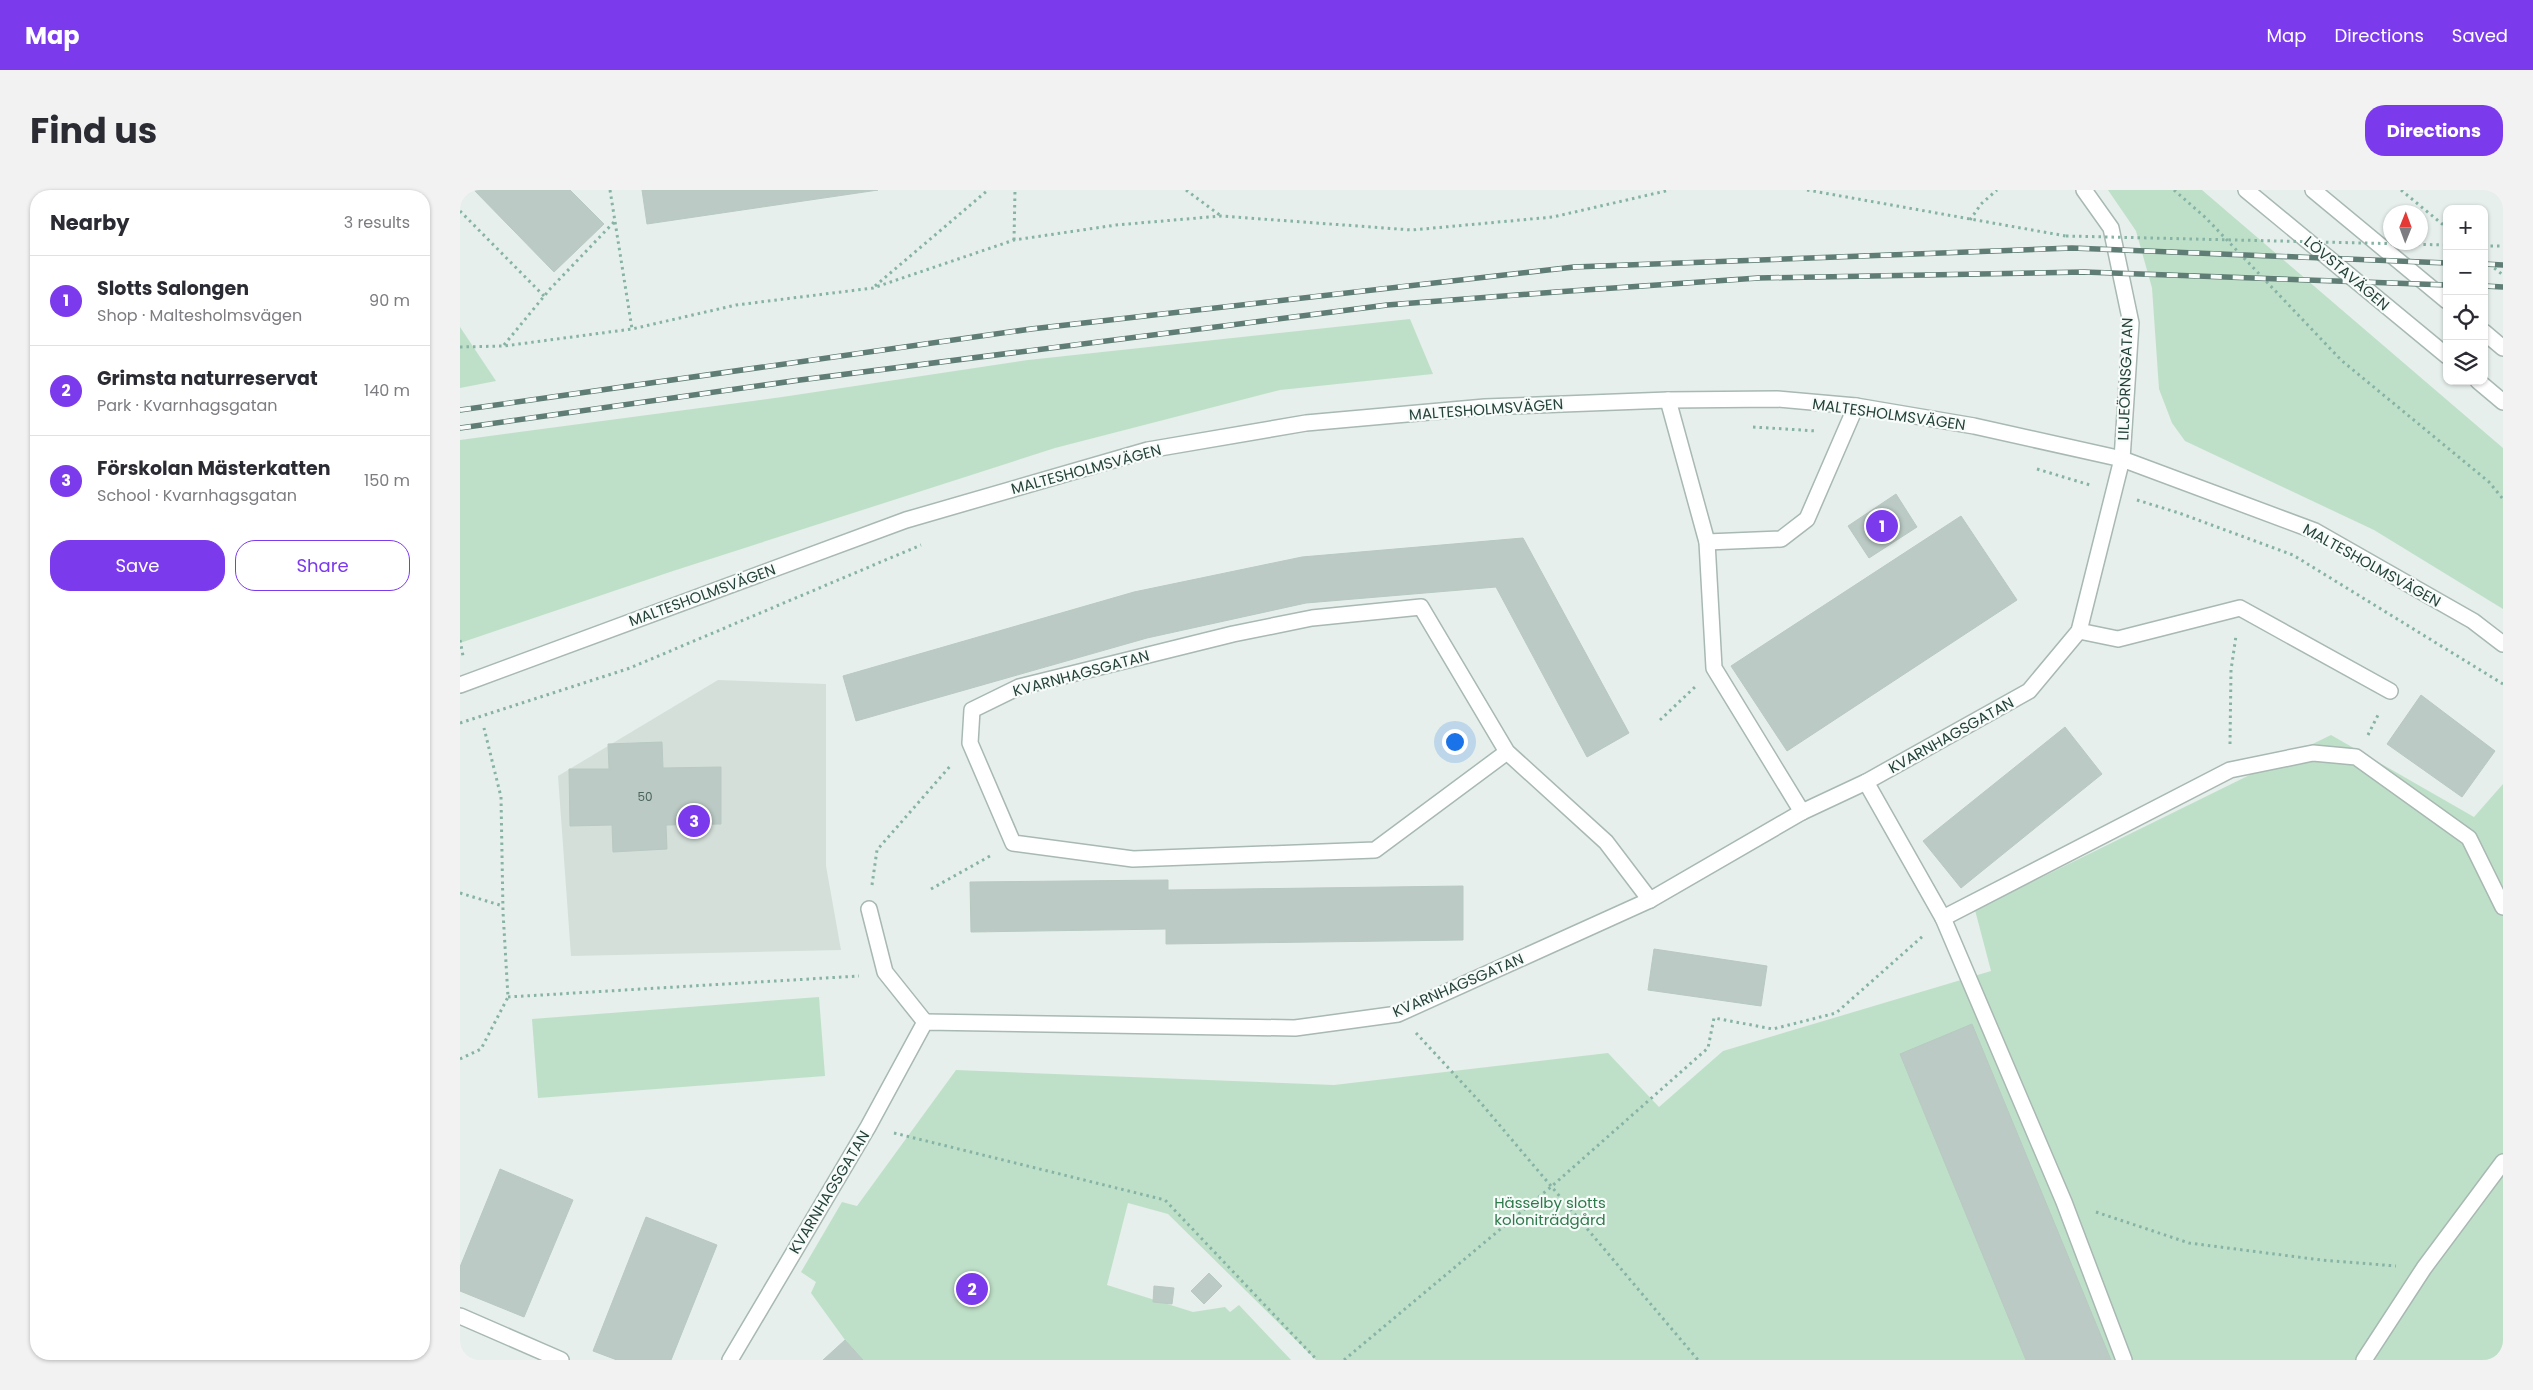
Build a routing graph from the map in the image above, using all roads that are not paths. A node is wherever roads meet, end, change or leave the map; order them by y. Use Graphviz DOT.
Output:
graph roads {
  1 [pos="2084,190"];
  2 [pos="2246,190"];
  3 [pos="2313,190"];
  4 [pos="2443,298"];
  5 [pos="2488,335"];
  6 [pos="2503,348"];
  7 [pos="2443,353"];
  8 [pos="2483,385"];
  9 [pos="1668,400"];
  10 [pos="2503,402"];
  11 [pos="1856,406"];
  12 [pos="2122,459"];
  13 [pos="1707,542"];
  14 [pos="2079,631"];
  15 [pos="2503,644"];
  16 [pos="460,685"];
  17 [pos="2390,691"];
  18 [pos="1507,752"];
  19 [pos="1866,782"];
  20 [pos="1802,812"];
  21 [pos="1650,900"];
  22 [pos="2503,907"];
  23 [pos="869,908"];
  24 [pos="1943,918"];
  25 [pos="925,1022"];
  26 [pos="2503,1162"];
  27 [pos="460,1316"];
  28 [pos="561,1360"];
  29 [pos="730,1360"];
  30 [pos="2124,1360"];
  31 [pos="2364,1360"];
  1 -- 12 [label="street, LILJEÖRNSGATAN"];
  2 -- 7 [label="street, LÖVSTAVÄGEN"];
  3 -- 4 [label="street"];
  5 -- 6 [label="street"];
  8 -- 10 [label="street"];
  9 -- 11 [label="street, MALTESHOLMSVÄGEN"];
  9 -- 13 [label="street"];
  9 -- 16 [label="street, MALTESHOLMSVÄGEN"];
  11 -- 12 [label="street, MALTESHOLMSVÄGEN"];
  11 -- 13 [label="street"];
  12 -- 14 [label="street, KVARNHAGSGATAN"];
  12 -- 15 [label="street, MALTESHOLMSVÄGEN"];
  13 -- 20 [label="street"];
  14 -- 17 [label="street"];
  14 -- 19 [label="street, KVARNHAGSGATAN"];
  18 -- 18 [label="street, KVARNHAGSGATAN"];
  18 -- 21 [label="street, KVARNHAGSGATAN"];
  19 -- 20 [label="street, KVARNHAGSGATAN"];
  19 -- 24 [label="street"];
  20 -- 21 [label="street, KVARNHAGSGATAN"];
  21 -- 25 [label="street, KVARNHAGSGATAN"];
  22 -- 24 [label="street"];
  23 -- 25 [label="street"];
  24 -- 30 [label="street"];
  25 -- 29 [label="street, KVARNHAGSGATAN"];
  26 -- 31 [label="street"];
  27 -- 28 [label="street"];
}
